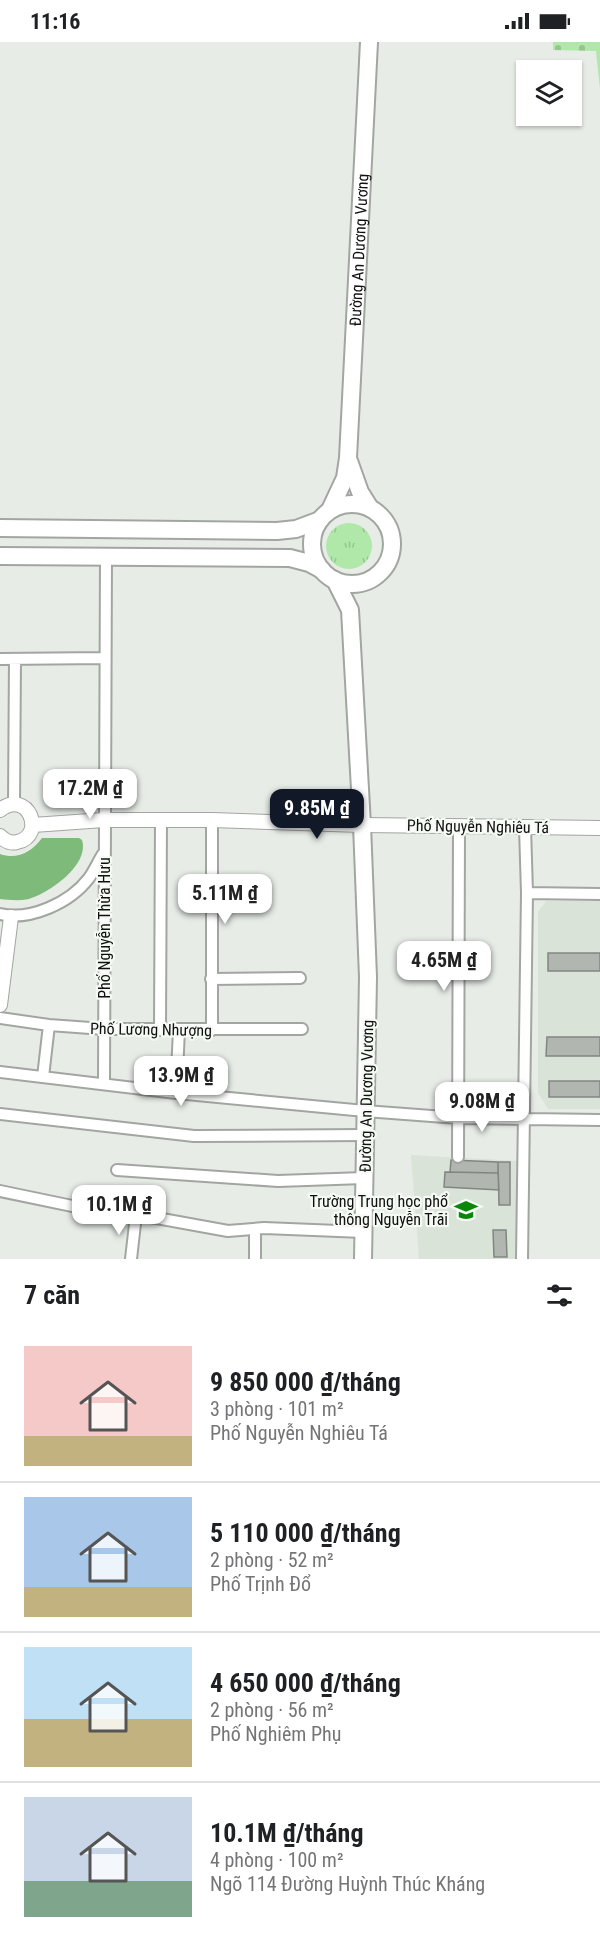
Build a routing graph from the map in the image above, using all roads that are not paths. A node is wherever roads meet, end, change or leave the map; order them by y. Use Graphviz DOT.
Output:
graph roads {
  1 [pos="369,42"];
  2 [pos="348,458"];
  3 [pos="370,508"];
  4 [pos="325,515"];
  5 [pos="0,528"];
  6 [pos="0,556"];
  7 [pos="106,556"];
  8 [pos="328,575"];
  9 [pos="375,578"];
  10 [pos="350,610"];
  11 [pos="105,658"];
  12 [pos="0,659"];
  13 [pos="15,659"];
  14 [pos="14,804"];
  15 [pos="0,810"];
  16 [pos="104,820"];
  17 [pos="161,820"];
  18 [pos="212,820"];
  19 [pos="33,825"];
  20 [pos="362,825"];
  21 [pos="459,826"];
  22 [pos="525,827"];
  23 [pos="600,828"];
  24 [pos="0,836"];
  25 [pos="104,852"];
  26 [pos="527,893"];
  27 [pos="600,894"];
  28 [pos="5,915"];
  29 [pos="300,978"];
  30 [pos="211,979"];
  31 [pos="0,1005"];
  32 [pos="0,1018"];
  33 [pos="49,1025"];
  34 [pos="104,1029"];
  35 [pos="302,1029"];
  36 [pos="160,1030"];
  37 [pos="179,1030"];
  38 [pos="212,1030"];
  39 [pos="0,1072"];
  40 [pos="43,1077"];
  41 [pos="104,1084"];
  42 [pos="176,1093"];
  43 [pos="365,1111"];
  44 [pos="0,1114"];
  45 [pos="458,1118"];
  46 [pos="525,1119"];
  47 [pos="600,1120"];
  48 [pos="364,1135"];
  49 [pos="458,1157"];
  50 [pos="117,1170"];
  51 [pos="364,1178"];
  52 [pos="0,1191"];
  53 [pos="135,1215"];
  54 [pos="255,1229"];
  55 [pos="363,1232"];
  56 [pos="131,1259"];
  57 [pos="255,1259"];
  58 [pos="363,1259"];
  59 [pos="522,1259"];
  1 -- 2 [label="main road, Đường An Dương Vương"];
  2 -- 3 [label="main road, Đường An Dương Vương"];
  2 -- 4 [label="main road, Đường An Dương Vương"];
  3 -- 4 [label="main road"];
  3 -- 9 [label="main road"];
  4 -- 5 [label="main road"];
  4 -- 8 [label="main road"];
  6 -- 7 [label="main road"];
  7 -- 8 [label="main road"];
  7 -- 11 [label="street, Phố Nguyễn Thừa Hưu"];
  8 -- 9 [label="main road"];
  8 -- 10 [label="main road, Đường An Dương Vương"];
  9 -- 10 [label="main road"];
  10 -- 20 [label="main road, Đường An Dương Vương"];
  11 -- 13 [label="street"];
  11 -- 16 [label="street, Phố Nguyễn Thừa Hưu"];
  12 -- 13 [label="street"];
  13 -- 14 [label="street"];
  14 -- 15 [label="street"];
  14 -- 19 [label="street"];
  16 -- 17 [label="street, Phố Nguyễn Nghiêu Tá"];
  16 -- 19 [label="street, Phố Nguyễn Nghiêu Tá"];
  16 -- 25 [label="street, Phố Nguyễn Thừa Hưu"];
  17 -- 18 [label="street, Phố Nguyễn Nghiêu Tá"];
  17 -- 36 [label="street"];
  18 -- 20 [label="street, Phố Nguyễn Nghiêu Tá"];
  18 -- 30 [label="street"];
  19 -- 24 [label="street"];
  20 -- 21 [label="street, Phố Nguyễn Nghiêu Tá"];
  20 -- 43 [label="main road, Đường An Dương Vương"];
  21 -- 22 [label="street, Phố Nguyễn Nghiêu Tá"];
  21 -- 45 [label="street"];
  22 -- 23 [label="street, Phố Nguyễn Nghiêu Tá"];
  22 -- 26 [label="street"];
  25 -- 28 [label="street"];
  25 -- 34 [label="street, Phố Nguyễn Thừa Hưu"];
  26 -- 27 [label="street"];
  26 -- 46 [label="street"];
  28 -- 31 [label="street"];
  29 -- 30 [label="street"];
  30 -- 38 [label="street"];
  32 -- 33 [label="street, Phố Lương Nhượng"];
  33 -- 34 [label="street, Phố Lương Nhượng"];
  33 -- 40 [label="street"];
  34 -- 36 [label="street, Phố Lương Nhượng"];
  34 -- 41 [label="street, Phố Nguyễn Thừa Hưu"];
  35 -- 38 [label="street, Phố Lương Nhượng"];
  36 -- 37 [label="street, Phố Lương Nhượng"];
  37 -- 38 [label="street, Phố Lương Nhượng"];
  37 -- 42 [label="street"];
  39 -- 40 [label="street"];
  40 -- 41 [label="street"];
  41 -- 42 [label="street"];
  42 -- 43 [label="street"];
  43 -- 45 [label="street"];
  43 -- 48 [label="main road, Đường An Dương Vương"];
  44 -- 48 [label="street"];
  45 -- 46 [label="street"];
  45 -- 49 [label="street"];
  46 -- 47 [label="street"];
  46 -- 59 [label="street"];
  48 -- 51 [label="main road, Đường An Dương Vương"];
  50 -- 51 [label="street"];
  51 -- 55 [label="main road, Đường An Dương Vương"];
  52 -- 53 [label="street"];
  53 -- 54 [label="street"];
  53 -- 56 [label="street"];
  54 -- 55 [label="street"];
  54 -- 57 [label="street"];
  55 -- 58 [label="main road, Đường An Dương Vương"];
}
